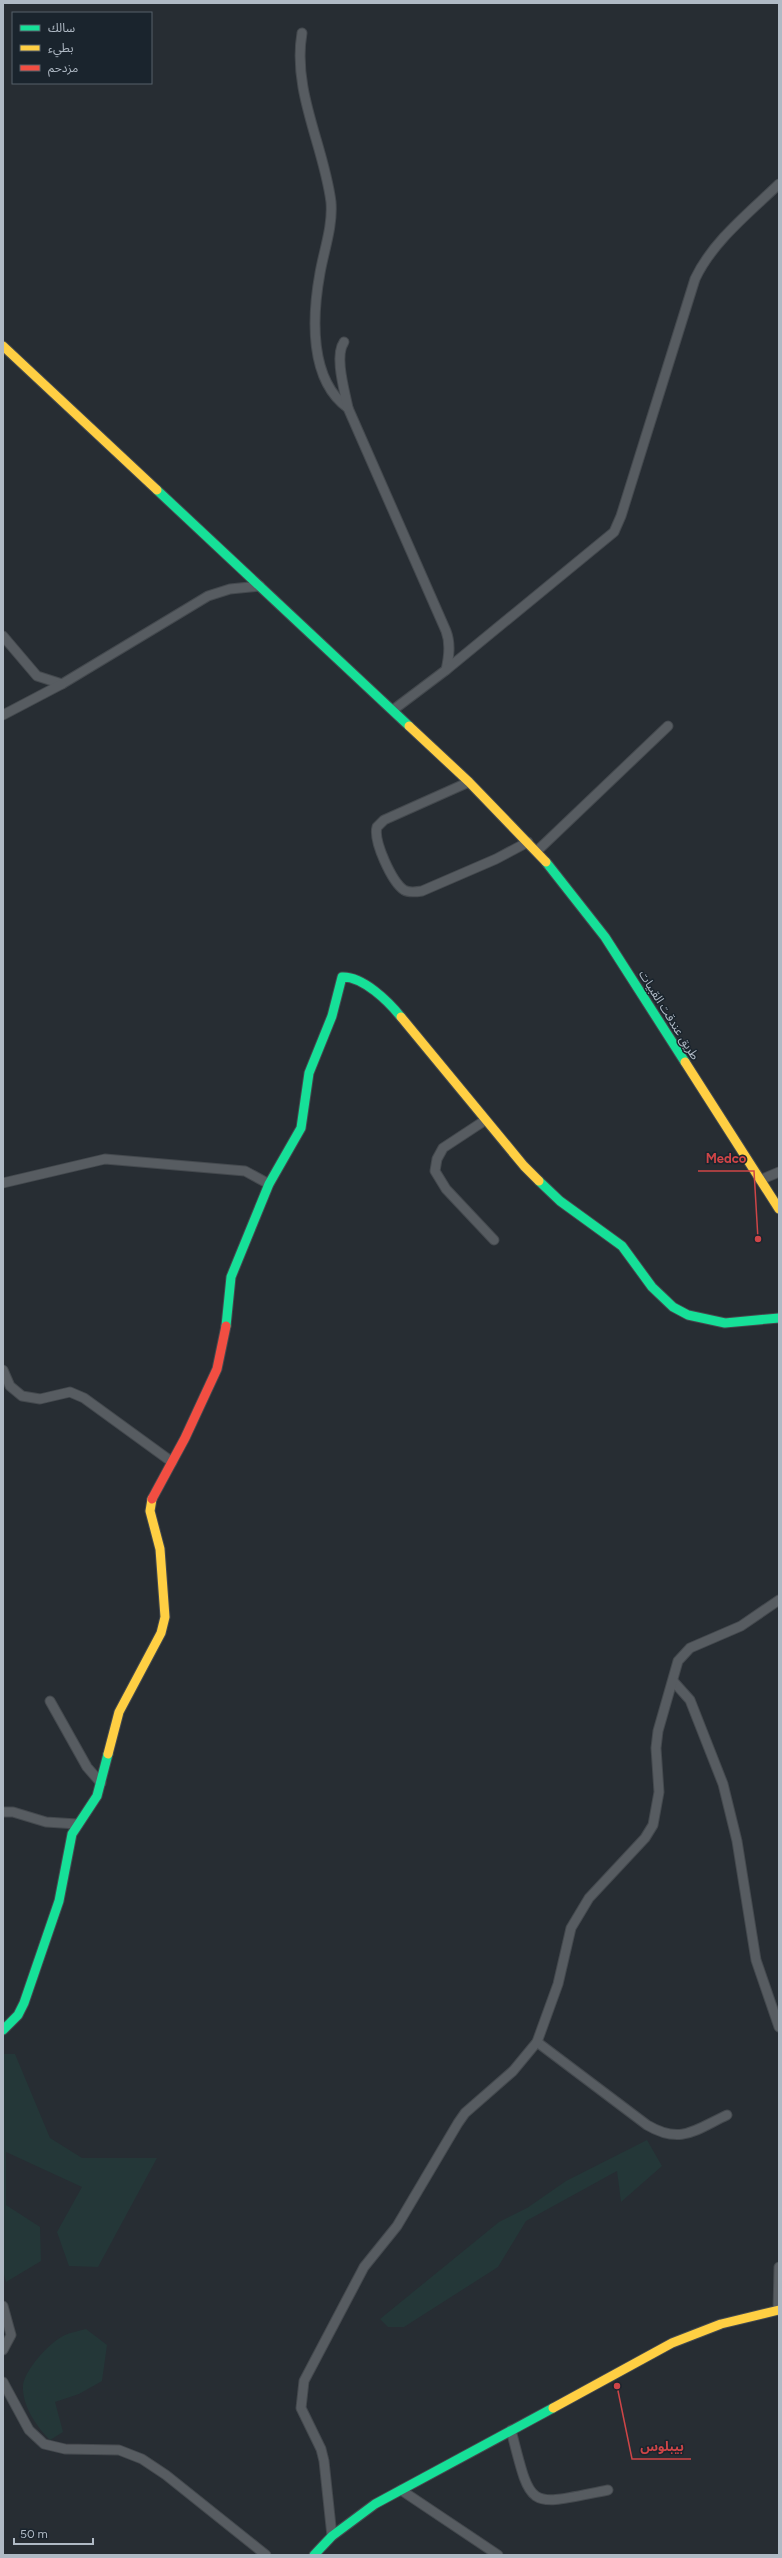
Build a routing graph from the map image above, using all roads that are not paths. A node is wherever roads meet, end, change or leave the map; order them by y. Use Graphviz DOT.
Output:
graph roads {
  1 [pos="302,33"];
  2 [pos="779,184"];
  3 [pos="344,342"];
  4 [pos="3,346"];
  5 [pos="348,408"];
  6 [pos="260,586"];
  7 [pos="3,636"];
  8 [pos="446,670"];
  9 [pos="62,684"];
  10 [pos="393,710"];
  11 [pos="3,715"];
  12 [pos="668,726"];
  13 [pos="469,782"];
  14 [pos="528,842"];
  15 [pos="537,851"];
  16 [pos="484,1121"];
  17 [pos="779,1172"];
  18 [pos="760,1180"];
  19 [pos="3,1183"];
  20 [pos="269,1184"];
  21 [pos="779,1209"];
  22 [pos="494,1240"];
  23 [pos="779,1318"];
  24 [pos="3,1370"];
  25 [pos="172,1462"];
  26 [pos="779,1600"];
  27 [pos="673,1681"];
  28 [pos="50,1701"];
  29 [pos="101,1783"];
  30 [pos="3,1812"];
  31 [pos="77,1824"];
  32 [pos="779,2027"];
  33 [pos="3,2030"];
  34 [pos="537,2042"];
  35 [pos="727,2115"];
  36 [pos="779,2267"];
  37 [pos="3,2306"];
  38 [pos="778,2310"];
  39 [pos="3,2350"];
  40 [pos="3,2382"];
  41 [pos="511,2430"];
  42 [pos="401,2490"];
  43 [pos="608,2490"];
  44 [pos="332,2536"];
  45 [pos="266,2555"];
  46 [pos="314,2555"];
  47 [pos="498,2555"];
  1 -- 5 [label="street"];
  2 -- 8 [label="street"];
  3 -- 5 [label="street"];
  4 -- 6 [label="street, طريق عندقت القبيات"];
  5 -- 8 [label="street"];
  6 -- 9 [label="street"];
  6 -- 10 [label="street, طريق عندقت القبيات"];
  7 -- 9 [label="street"];
  8 -- 10 [label="street"];
  9 -- 11 [label="street"];
  10 -- 13 [label="street, طريق عندقت القبيات"];
  12 -- 15 [label="street"];
  13 -- 14 [label="street, طريق عندقت القبيات"];
  13 -- 14 [label="street"];
  14 -- 15 [label="street, طريق عندقت القبيات"];
  15 -- 18 [label="street, طريق عندقت القبيات"];
  16 -- 20 [label="street"];
  16 -- 22 [label="street"];
  16 -- 23 [label="street"];
  17 -- 18 [label="street"];
  18 -- 21 [label="street, طريق عندقت القبيات"];
  19 -- 20 [label="street"];
  20 -- 25 [label="street"];
  24 -- 25 [label="street"];
  25 -- 29 [label="street"];
  26 -- 27 [label="street"];
  27 -- 32 [label="street"];
  27 -- 34 [label="street"];
  28 -- 29 [label="street"];
  29 -- 31 [label="street"];
  30 -- 31 [label="street"];
  31 -- 33 [label="street"];
  34 -- 35 [label="street"];
  34 -- 44 [label="street"];
  36 -- 38 [label="street"];
  37 -- 39 [label="street"];
  38 -- 41 [label="street"];
  40 -- 45 [label="street"];
  41 -- 42 [label="street"];
  41 -- 43 [label="street"];
  42 -- 44 [label="street"];
  42 -- 47 [label="street"];
  44 -- 46 [label="street"];
}
